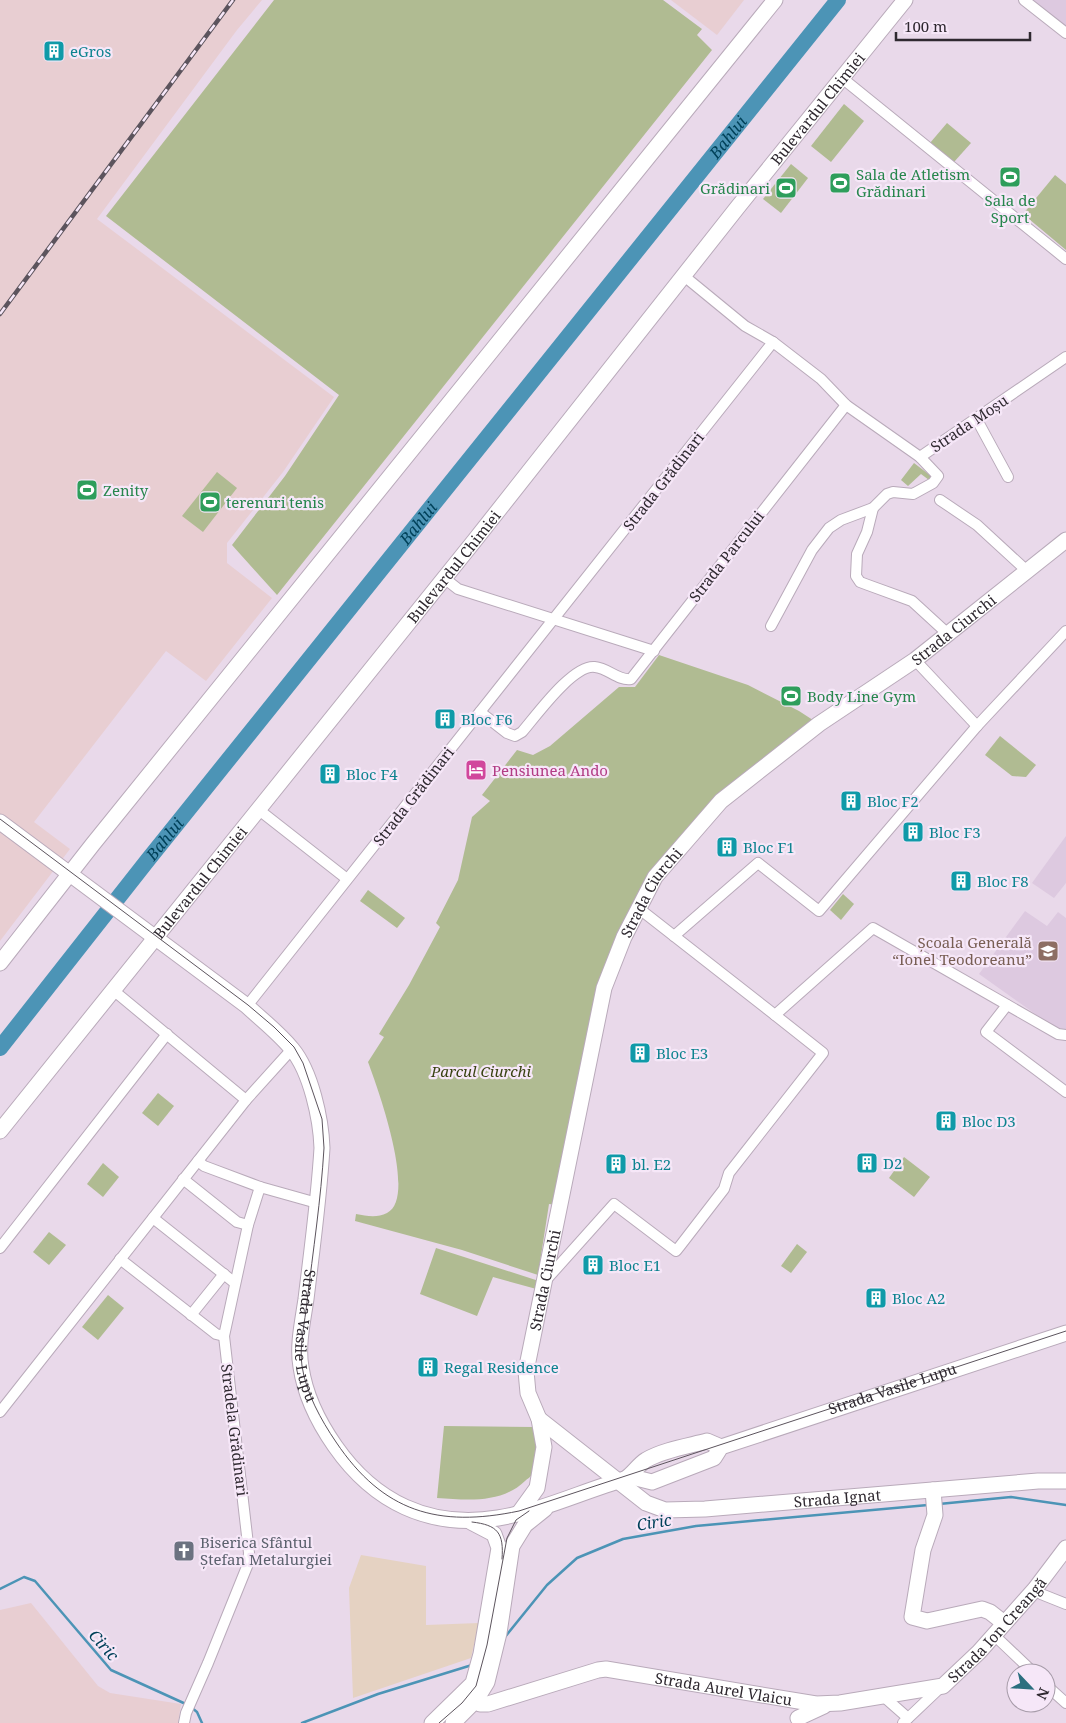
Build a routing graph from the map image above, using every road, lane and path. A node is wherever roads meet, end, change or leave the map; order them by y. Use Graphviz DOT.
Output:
graph roads {
  1 [pos="775,0"];
  2 [pos="905,0"];
  3 [pos="1024,0"];
  4 [pos="1066,33"];
  5 [pos="842,78"];
  6 [pos="1066,259"];
  7 [pos="684,276"];
  8 [pos="773,342"];
  9 [pos="1066,357"];
  10 [pos="846,405"];
  11 [pos="976,418"];
  12 [pos="920,457"];
  13 [pos="1008,476"];
  14 [pos="940,500"];
  15 [pos="873,508"];
  16 [pos="1066,540"];
  17 [pos="1027,571"];
  18 [pos="444,578"];
  19 [pos="554,620"];
  20 [pos="771,626"];
  21 [pos="1066,631"];
  22 [pos="948,634"];
  23 [pos="654,651"];
  24 [pos="915,660"];
  25 [pos="480,712"];
  26 [pos="977,726"];
  27 [pos="259,810"];
  28 [pos="0,822"];
  29 [pos="70,875"];
  30 [pos="347,879"];
  31 [pos="638,907"];
  32 [pos="674,936"];
  33 [pos="155,938"];
  34 [pos="0,963"];
  35 [pos="113,990"];
  36 [pos="1008,1005"];
  37 [pos="247,1006"];
  38 [pos="775,1015"];
  39 [pos="167,1034"];
  40 [pos="1066,1035"];
  41 [pos="292,1049"];
  42 [pos="1066,1092"];
  43 [pos="246,1100"];
  44 [pos="0,1132"];
  45 [pos="198,1161"];
  46 [pos="183,1179"];
  47 [pos="260,1187"];
  48 [pos="317,1203"];
  49 [pos="153,1218"];
  50 [pos="248,1226"];
  51 [pos="0,1248"];
  52 [pos="120,1259"];
  53 [pos="224,1274"];
  54 [pos="546,1280"];
  55 [pos="235,1283"];
  56 [pos="191,1315"];
  57 [pos="1066,1333"];
  58 [pos="224,1336"];
  59 [pos="0,1412"];
  60 [pos="539,1419"];
  61 [pos="721,1447"];
  62 [pos="621,1480"];
  63 [pos="1066,1481"];
  64 [pos="537,1488"];
  65 [pos="933,1494"];
  66 [pos="551,1503"];
  67 [pos="520,1513"];
  68 [pos="463,1519"];
  69 [pos="1066,1548"];
  70 [pos="1035,1589"];
  71 [pos="1066,1604"];
  72 [pos="999,1629"];
  73 [pos="488,1655"];
  74 [pos="1026,1663"];
  75 [pos="481,1678"];
  76 [pos="943,1686"];
  77 [pos="1056,1694"];
  78 [pos="471,1696"];
  79 [pos="883,1696"];
  80 [pos="506,1698"];
  81 [pos="783,1700"];
  82 [pos="802,1703"];
  83 [pos="828,1703"];
  84 [pos="1066,1704"];
  85 [pos="185,1718"];
  86 [pos="905,1720"];
  87 [pos="794,1721"];
  88 [pos="432,1723"];
  89 [pos="454,1723"];
  1 -- 29 [label="main road"];
  2 -- 5 [label="main road, Bulevardul Chimiei"];
  3 -- 4 [label="street"];
  5 -- 6 [label="street"];
  5 -- 7 [label="main road, Bulevardul Chimiei"];
  7 -- 8 [label="street"];
  7 -- 18 [label="main road, Bulevardul Chimiei"];
  8 -- 10 [label="street"];
  8 -- 19 [label="street, Strada Grădinari"];
  9 -- 11 [label="street, Strada Moșu"];
  10 -- 12 [label="street"];
  10 -- 23 [label="street, Strada Parcului"];
  11 -- 12 [label="street, Strada Moșu"];
  11 -- 13 [label="street"];
  12 -- 15 [label="street, Strada Moșu"];
  14 -- 17 [label="street"];
  15 -- 20 [label="street, Strada Moșu"];
  15 -- 22 [label="street"];
  16 -- 17 [label="main road, Strada Ciurchi"];
  17 -- 22 [label="main road, Strada Ciurchi"];
  18 -- 19 [label="street"];
  18 -- 27 [label="main road, Bulevardul Chimiei"];
  19 -- 23 [label="street"];
  19 -- 25 [label="street, Strada Grădinari"];
  21 -- 26 [label="street"];
  22 -- 24 [label="main road, Strada Ciurchi"];
  23 -- 25 [label="street, Strada Parcului"];
  24 -- 26 [label="street"];
  24 -- 31 [label="main road, Strada Ciurchi"];
  25 -- 30 [label="street, Strada Grădinari"];
  26 -- 32 [label="street"];
  27 -- 30 [label="street"];
  27 -- 33 [label="main road, Bulevardul Chimiei"];
  28 -- 29 [label="main road, Strada Vasile Lupu"];
  29 -- 33 [label="main road, Strada Vasile Lupu"];
  29 -- 34 [label="main road"];
  30 -- 37 [label="street, Strada Grădinari"];
  31 -- 32 [label="street"];
  31 -- 54 [label="main road, Strada Ciurchi"];
  32 -- 38 [label="street"];
  33 -- 35 [label="main road, Bulevardul Chimiei"];
  33 -- 37 [label="main road, Strada Vasile Lupu"];
  35 -- 39 [label="street"];
  35 -- 44 [label="main road, Bulevardul Chimiei"];
  36 -- 38 [label="street"];
  36 -- 40 [label="street"];
  36 -- 42 [label="street"];
  37 -- 41 [label="main road, Strada Vasile Lupu"];
  38 -- 54 [label="street"];
  39 -- 43 [label="street"];
  39 -- 51 [label="street"];
  41 -- 43 [label="street"];
  41 -- 48 [label="main road, Strada Vasile Lupu"];
  43 -- 45 [label="street"];
  45 -- 46 [label="street"];
  45 -- 47 [label="street"];
  46 -- 49 [label="street"];
  46 -- 50 [label="street"];
  47 -- 48 [label="street"];
  47 -- 50 [label="street, Stradela Grădinari"];
  48 -- 68 [label="main road, Strada Vasile Lupu"];
  49 -- 52 [label="street"];
  49 -- 53 [label="street"];
  50 -- 55 [label="street, Stradela Grădinari"];
  52 -- 56 [label="street"];
  52 -- 59 [label="street"];
  53 -- 55 [label="street"];
  53 -- 56 [label="street"];
  54 -- 60 [label="main road, Strada Ciurchi"];
  55 -- 58 [label="street, Stradela Grădinari"];
  56 -- 58 [label="street"];
  57 -- 61 [label="main road, Strada Vasile Lupu"];
  58 -- 85 [label="street, Stradela Grădinari"];
  60 -- 62 [label="main road, Strada Ciurchi"];
  60 -- 64 [label="main road, Strada Ciurchi"];
  61 -- 62 [label="main road, Strada Vasile Lupu"];
  61 -- 62 [label="main road, Strada Vasile Lupu"];
  62 -- 65 [label="main road, Strada Ignat"];
  62 -- 66 [label="main road, Strada Vasile Lupu"];
  63 -- 65 [label="main road, Strada Ignat"];
  64 -- 66 [label="main road"];
  64 -- 67 [label="main road, Strada Ciurchi"];
  65 -- 72 [label="main road"];
  66 -- 67 [label="main road, Strada Vasile Lupu"];
  66 -- 73 [label="main road, Strada Aurel Vlaicu"];
  67 -- 68 [label="main road, Strada Vasile Lupu"];
  68 -- 73 [label="main road, Strada Aurel Vlaicu"];
  69 -- 70 [label="main road, Strada Ion Creangă"];
  70 -- 71 [label="street"];
  70 -- 72 [label="main road, Strada Ion Creangă"];
  72 -- 74 [label="street"];
  72 -- 76 [label="main road, Strada Ion Creangă"];
  73 -- 75 [label="main road, Strada Aurel Vlaicu"];
  75 -- 78 [label="main road, Strada Aurel Vlaicu"];
  75 -- 80 [label="main road"];
  76 -- 79 [label="main road, Strada Aurel Vlaicu"];
  76 -- 86 [label="street"];
  77 -- 84 [label="street"];
  78 -- 80 [label="main road, Strada Aurel Vlaicu"];
  78 -- 88 [label="main road, Strada Aurel Vlaicu"];
  78 -- 89 [label="main road, Strada Aurel Vlaicu"];
  79 -- 83 [label="main road, Strada Aurel Vlaicu"];
  79 -- 86 [label="street"];
  80 -- 81 [label="main road, Strada Aurel Vlaicu"];
  80 -- 89 [label="main road, Strada Aurel Vlaicu"];
  81 -- 82 [label="main road, Strada Aurel Vlaicu"];
  81 -- 87 [label="street"];
  82 -- 83 [label="main road, Strada Aurel Vlaicu"];
  82 -- 87 [label="street"];
  83 -- 87 [label="main road"];
}
